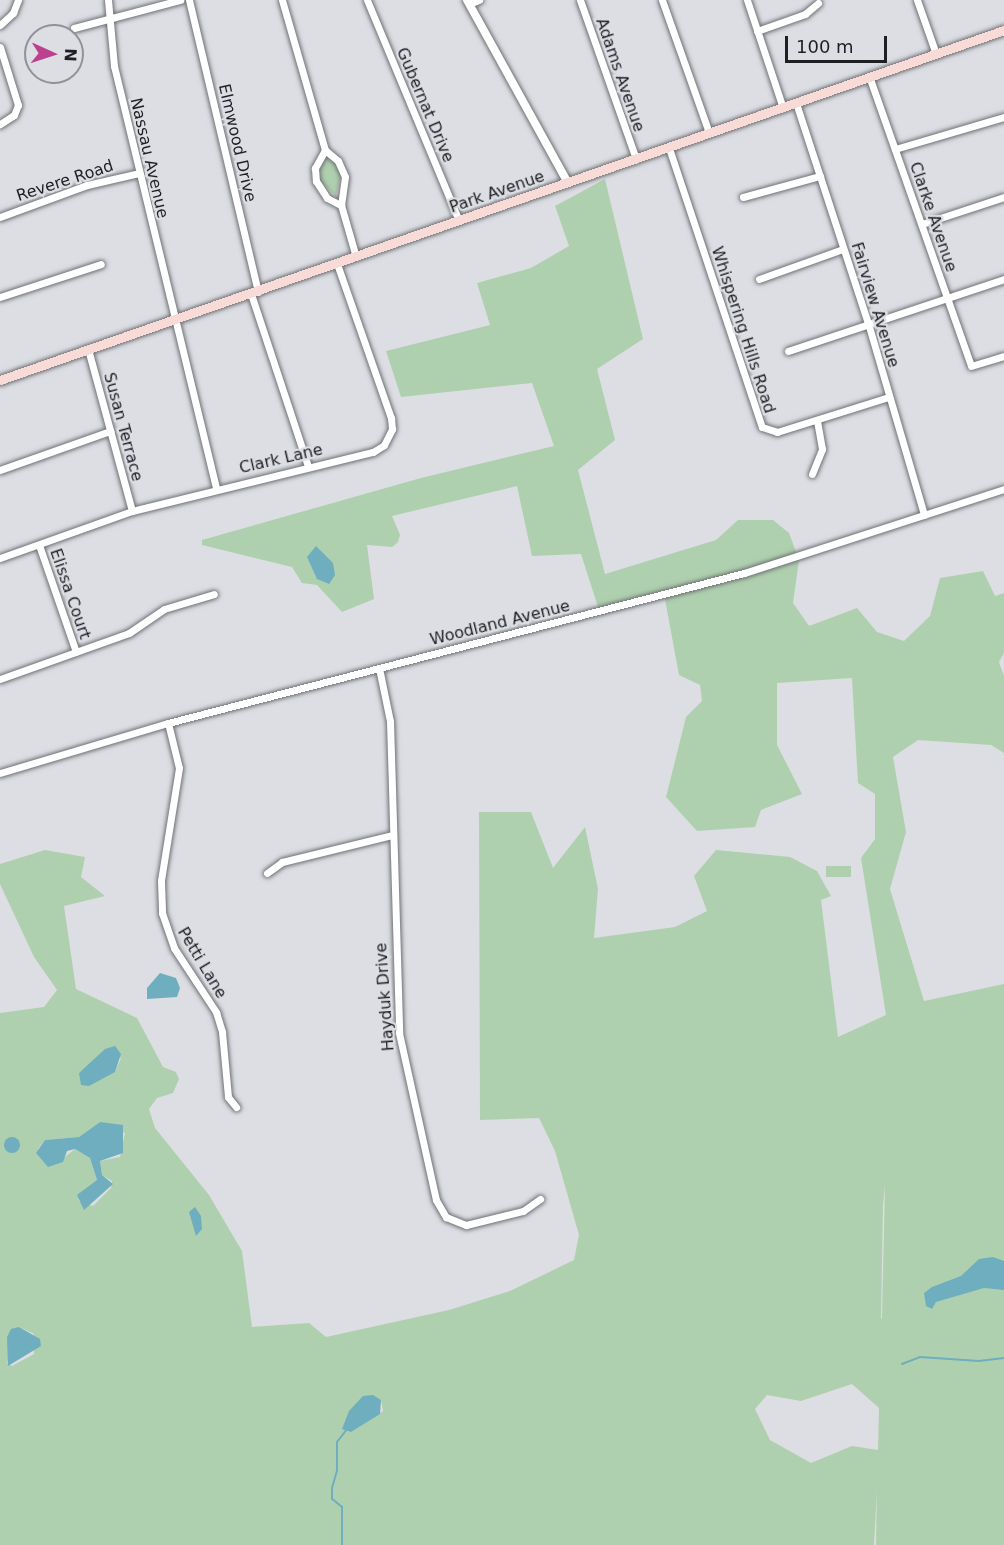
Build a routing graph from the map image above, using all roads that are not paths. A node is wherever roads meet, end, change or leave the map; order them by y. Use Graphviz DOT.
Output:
graph roads {
  1 [pos="18,0"];
  2 [pos="108,0"];
  3 [pos="180,0"];
  4 [pos="189,0"];
  5 [pos="282,0"];
  6 [pos="367,0"];
  7 [pos="479,0"];
  8 [pos="580,0"];
  9 [pos="662,0"];
  10 [pos="747,0"];
  11 [pos="917,0"];
  12 [pos="468,2"];
  13 [pos="818,3"];
  14 [pos="112,18"];
  15 [pos="0,25"];
  16 [pos="84,25"];
  17 [pos="1004,30"];
  18 [pos="757,31"];
  19 [pos="0,47"];
  20 [pos="936,54"];
  21 [pos="869,76"];
  22 [pos="796,103"];
  23 [pos="783,108"];
  24 [pos="1004,117"];
  25 [pos="0,124"];
  26 [pos="709,133"];
  27 [pos="669,148"];
  28 [pos="895,149"];
  29 [pos="325,150"];
  30 [pos="636,159"];
  31 [pos="139,173"];
  32 [pos="820,176"];
  33 [pos="568,183"];
  34 [pos="1004,196"];
  35 [pos="743,197"];
  36 [pos="341,205"];
  37 [pos="0,216"];
  38 [pos="459,221"];
  39 [pos="922,224"];
  40 [pos="843,249"];
  41 [pos="356,257"];
  42 [pos="101,264"];
  43 [pos="337,264"];
  44 [pos="759,279"];
  45 [pos="1004,279"];
  46 [pos="255,293"];
  47 [pos="0,297"];
  48 [pos="948,299"];
  49 [pos="173,320"];
  50 [pos="868,323"];
  51 [pos="88,350"];
  52 [pos="788,351"];
  53 [pos="1004,356"];
  54 [pos="0,380"];
  55 [pos="889,397"];
  56 [pos="817,420"];
  57 [pos="110,431"];
  58 [pos="308,466"];
  59 [pos="0,470"];
  60 [pos="812,474"];
  61 [pos="216,489"];
  62 [pos="1004,489"];
  63 [pos="132,512"];
  64 [pos="924,515"];
  65 [pos="39,545"];
  66 [pos="0,558"];
  67 [pos="214,594"];
  68 [pos="76,652"];
  69 [pos="379,668"];
  70 [pos="0,679"];
  71 [pos="168,723"];
  72 [pos="0,773"];
  73 [pos="392,835"];
  74 [pos="267,873"];
  75 [pos="236,1107"];
  76 [pos="540,1199"];
  1 -- 15 [label="street"];
  2 -- 14 [label="street, Nassau Avenue"];
  3 -- 14 [label="street"];
  4 -- 46 [label="street, Elmwood Drive"];
  5 -- 29 [label="street"];
  6 -- 38 [label="street, Gubernat Drive"];
  7 -- 12 [label="street"];
  8 -- 30 [label="street, Adams Avenue"];
  9 -- 26 [label="street"];
  10 -- 18 [label="street"];
  11 -- 20 [label="street"];
  12 -- 33 [label="street"];
  13 -- 18 [label="street"];
  14 -- 16 [label="street"];
  14 -- 31 [label="street, Nassau Avenue"];
  17 -- 20 [label="main road, Park Avenue"];
  18 -- 23 [label="street"];
  19 -- 25 [label="street"];
  20 -- 21 [label="main road, Park Avenue"];
  21 -- 22 [label="main road, Park Avenue"];
  21 -- 28 [label="street, Clarke Avenue"];
  22 -- 23 [label="main road, Park Avenue"];
  22 -- 32 [label="street, Fairview Avenue"];
  23 -- 26 [label="main road, Park Avenue"];
  24 -- 28 [label="street"];
  26 -- 27 [label="main road, Park Avenue"];
  27 -- 30 [label="main road, Park Avenue"];
  27 -- 56 [label="street, Whispering Hills Road"];
  28 -- 39 [label="street, Clarke Avenue"];
  29 -- 36 [label="street"];
  29 -- 36 [label="street"];
  30 -- 33 [label="main road, Park Avenue"];
  31 -- 37 [label="street, Revere Road"];
  31 -- 49 [label="street, Nassau Avenue"];
  32 -- 35 [label="street"];
  32 -- 40 [label="street, Fairview Avenue"];
  33 -- 38 [label="main road, Park Avenue"];
  34 -- 39 [label="street"];
  36 -- 41 [label="street"];
  38 -- 41 [label="main road, Park Avenue"];
  39 -- 48 [label="street, Clarke Avenue"];
  40 -- 44 [label="street"];
  40 -- 50 [label="street, Fairview Avenue"];
  41 -- 43 [label="main road, Park Avenue"];
  42 -- 47 [label="street"];
  43 -- 46 [label="main road, Park Avenue"];
  43 -- 58 [label="street, Clark Lane"];
  45 -- 48 [label="street"];
  46 -- 49 [label="main road, Park Avenue"];
  46 -- 58 [label="street, Elmwood Drive"];
  48 -- 50 [label="street"];
  48 -- 53 [label="street, Clarke Avenue"];
  49 -- 51 [label="main road, Park Avenue"];
  49 -- 61 [label="street, Nassau Avenue"];
  50 -- 52 [label="street"];
  50 -- 55 [label="street, Fairview Avenue"];
  51 -- 54 [label="main road, Park Avenue"];
  51 -- 57 [label="street, Susan Terrace"];
  55 -- 56 [label="street, Whispering Hills Road"];
  55 -- 64 [label="street, Fairview Avenue"];
  56 -- 60 [label="street"];
  57 -- 59 [label="street"];
  57 -- 63 [label="street, Susan Terrace"];
  58 -- 61 [label="street, Clark Lane"];
  61 -- 63 [label="street, Clark Lane"];
  62 -- 64 [label="street, Woodland Avenue"];
  63 -- 65 [label="street, Clark Lane"];
  64 -- 69 [label="street, Woodland Avenue"];
  65 -- 66 [label="street, Clark Lane"];
  65 -- 68 [label="street, Elissa Court"];
  67 -- 68 [label="street"];
  68 -- 70 [label="street"];
  69 -- 71 [label="street, Woodland Avenue"];
  69 -- 73 [label="street, Hayduk Drive"];
  71 -- 72 [label="street, Woodland Avenue"];
  71 -- 75 [label="street, Petti Lane"];
  73 -- 74 [label="street"];
  73 -- 76 [label="street, Hayduk Drive"];
}
